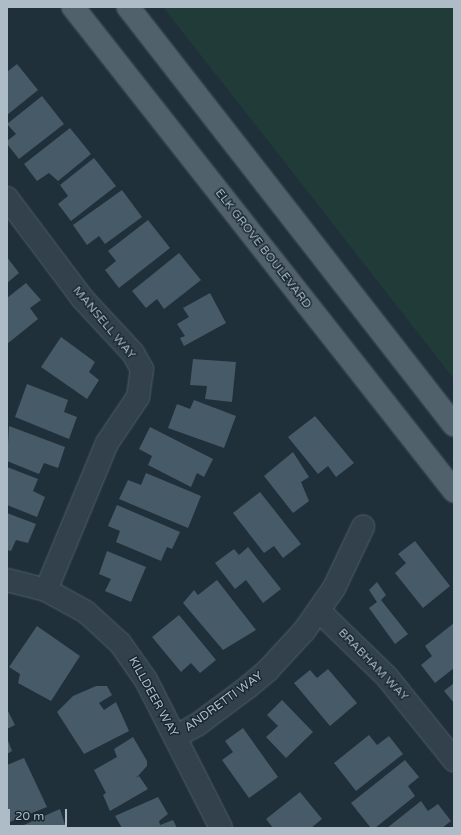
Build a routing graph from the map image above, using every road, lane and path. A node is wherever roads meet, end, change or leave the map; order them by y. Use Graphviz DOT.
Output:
graph roads {
  1 [pos="73,7"];
  2 [pos="128,7"];
  3 [pos="7,198"];
  4 [pos="454,425"];
  5 [pos="454,491"];
  6 [pos="364,527"];
  7 [pos="7,580"];
  8 [pos="46,590"];
  9 [pos="319,611"];
  10 [pos="175,737"];
  11 [pos="454,760"];
  12 [pos="221,828"];
  1 -- 5 [label="main road, ELK GROVE BOULEVARD"];
  2 -- 4 [label="main road"];
  3 -- 8 [label="street, MANSELL WAY"];
  6 -- 9 [label="street, ANDRETTI WAY"];
  7 -- 8 [label="street, KILLDEER WAY"];
  8 -- 10 [label="street, KILLDEER WAY"];
  9 -- 10 [label="street, ANDRETTI WAY"];
  9 -- 11 [label="street, BRABHAM WAY"];
  10 -- 12 [label="street, KILLDEER WAY"];
}
